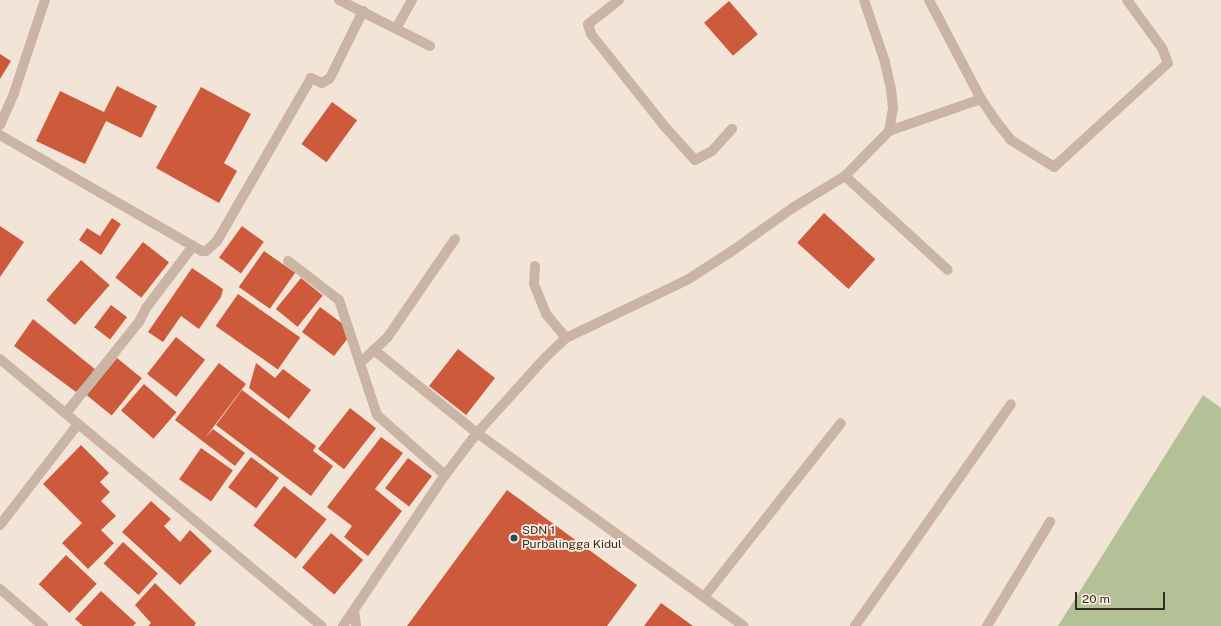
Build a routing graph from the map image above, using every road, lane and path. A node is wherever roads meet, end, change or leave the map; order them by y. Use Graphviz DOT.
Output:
graph roads {
  1 [pos="45,0"];
  2 [pos="339,0"];
  3 [pos="412,0"];
  4 [pos="620,0"];
  5 [pos="864,0"];
  6 [pos="930,0"];
  7 [pos="1127,0"];
  8 [pos="363,11"];
  9 [pos="398,27"];
  10 [pos="430,46"];
  11 [pos="981,99"];
  12 [pos="0,125"];
  13 [pos="732,129"];
  14 [pos="889,131"];
  15 [pos="0,135"];
  16 [pos="845,176"];
  17 [pos="455,239"];
  18 [pos="193,246"];
  19 [pos="288,261"];
  20 [pos="535,266"];
  21 [pos="948,270"];
  22 [pos="566,338"];
  23 [pos="374,350"];
  24 [pos="0,359"];
  25 [pos="360,363"];
  26 [pos="1011,404"];
  27 [pos="66,413"];
  28 [pos="841,423"];
  29 [pos="78,424"];
  30 [pos="477,432"];
  31 [pos="445,475"];
  32 [pos="1050,522"];
  33 [pos="0,525"];
  34 [pos="0,589"];
  35 [pos="704,597"];
  36 [pos="354,611"];
  37 [pos="44,626"];
  38 [pos="322,626"];
  39 [pos="343,626"];
  40 [pos="356,626"];
  41 [pos="744,626"];
  42 [pos="855,626"];
  43 [pos="986,626"];
  1 -- 12 [label="street"];
  2 -- 8 [label="street"];
  3 -- 9 [label="street"];
  4 -- 13 [label="street"];
  5 -- 14 [label="street"];
  6 -- 11 [label="street"];
  7 -- 11 [label="street"];
  8 -- 9 [label="street"];
  8 -- 18 [label="street"];
  9 -- 10 [label="street"];
  11 -- 14 [label="street"];
  14 -- 16 [label="street"];
  15 -- 18 [label="street"];
  16 -- 21 [label="street"];
  16 -- 22 [label="street"];
  17 -- 23 [label="street"];
  18 -- 27 [label="street"];
  19 -- 25 [label="street"];
  20 -- 22 [label="street"];
  22 -- 30 [label="street"];
  23 -- 25 [label="street"];
  23 -- 30 [label="street"];
  24 -- 27 [label="street"];
  25 -- 31 [label="street"];
  26 -- 42 [label="street"];
  27 -- 29 [label="street"];
  28 -- 35 [label="street"];
  29 -- 33 [label="street"];
  29 -- 38 [label="street"];
  30 -- 31 [label="street"];
  30 -- 35 [label="street"];
  31 -- 36 [label="street"];
  32 -- 43 [label="street"];
  34 -- 37 [label="street"];
  35 -- 41 [label="street"];
  36 -- 39 [label="street"];
  36 -- 40 [label="street"];
}
